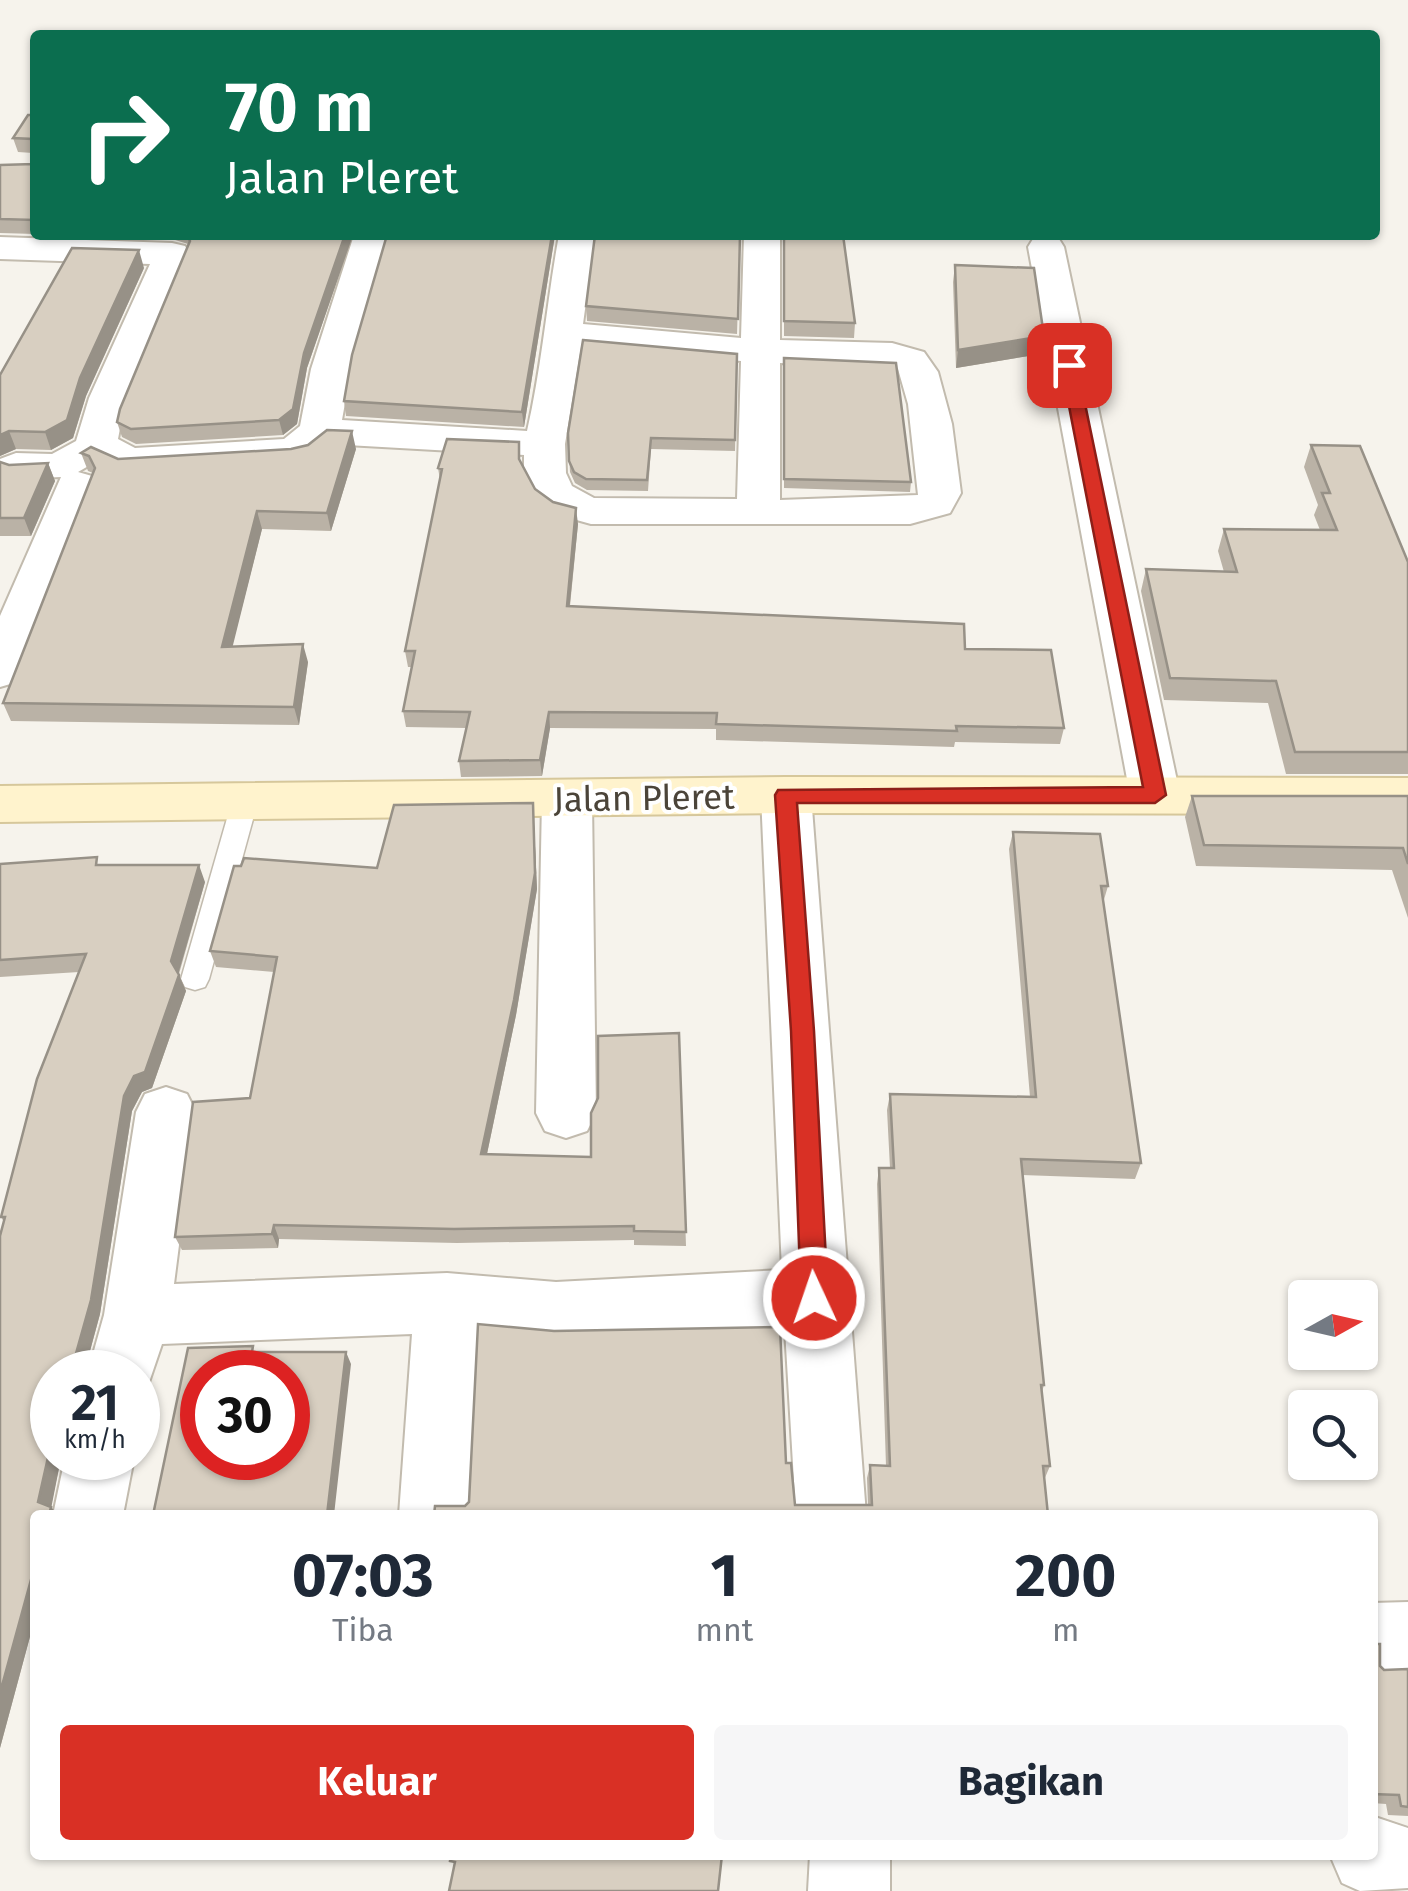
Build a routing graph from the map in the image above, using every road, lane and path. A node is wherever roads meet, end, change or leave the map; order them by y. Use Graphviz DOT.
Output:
graph roads {
  1 [pos="370,240"];
  2 [pos="577,240"];
  3 [pos="762,240"];
  4 [pos="176,244"];
  5 [pos="0,248"];
  6 [pos="1046,248"];
  7 [pos="566,334"];
  8 [pos="759,351"];
  9 [pos="320,431"];
  10 [pos="544,444"];
  11 [pos="90,465"];
  12 [pos="16,466"];
  13 [pos="758,514"];
  14 [pos="0,672"];
  15 [pos="786,795"];
  16 [pos="1155,795"];
  17 [pos="1408,796"];
  18 [pos="567,800"];
  19 [pos="245,801"];
  20 [pos="0,804"];
  21 [pos="195,979"];
  22 [pos="166,1112"];
  23 [pos="566,1112"];
  24 [pos="814,1298"];
  25 [pos="447,1303"];
  26 [pos="129,1344"];
  27 [pos="95,1480"];
  28 [pos="89,1510"];
  29 [pos="434,1510"];
  30 [pos="831,1510"];
  31 [pos="1408,1639"];
  32 [pos="1378,1640"];
  33 [pos="850,1860"];
  34 [pos="849,1891"];
  1 -- 9 [label="street"];
  2 -- 7 [label="street"];
  3 -- 8 [label="street"];
  4 -- 5 [label="street"];
  4 -- 11 [label="street"];
  6 -- 16 [label="street"];
  7 -- 8 [label="street"];
  7 -- 10 [label="street"];
  8 -- 13 [label="street"];
  8 -- 13 [label="street"];
  9 -- 10 [label="street"];
  9 -- 11 [label="street"];
  10 -- 13 [label="street"];
  11 -- 12 [label="street"];
  11 -- 14 [label="street"];
  15 -- 16 [label="main road, Jalan Pleret"];
  15 -- 18 [label="main road, Jalan Pleret"];
  15 -- 24 [label="street"];
  16 -- 17 [label="main road, Jalan Pleret"];
  18 -- 19 [label="main road, Jalan Pleret"];
  18 -- 23 [label="street"];
  19 -- 20 [label="main road, Jalan Pleret"];
  19 -- 21 [label="lane"];
  22 -- 26 [label="street"];
  24 -- 25 [label="street"];
  24 -- 30 [label="street"];
  25 -- 26 [label="street"];
  25 -- 29 [label="street"];
  27 -- 28 [label="street"];
  31 -- 32 [label="street"];
  33 -- 34 [label="street"];
}
